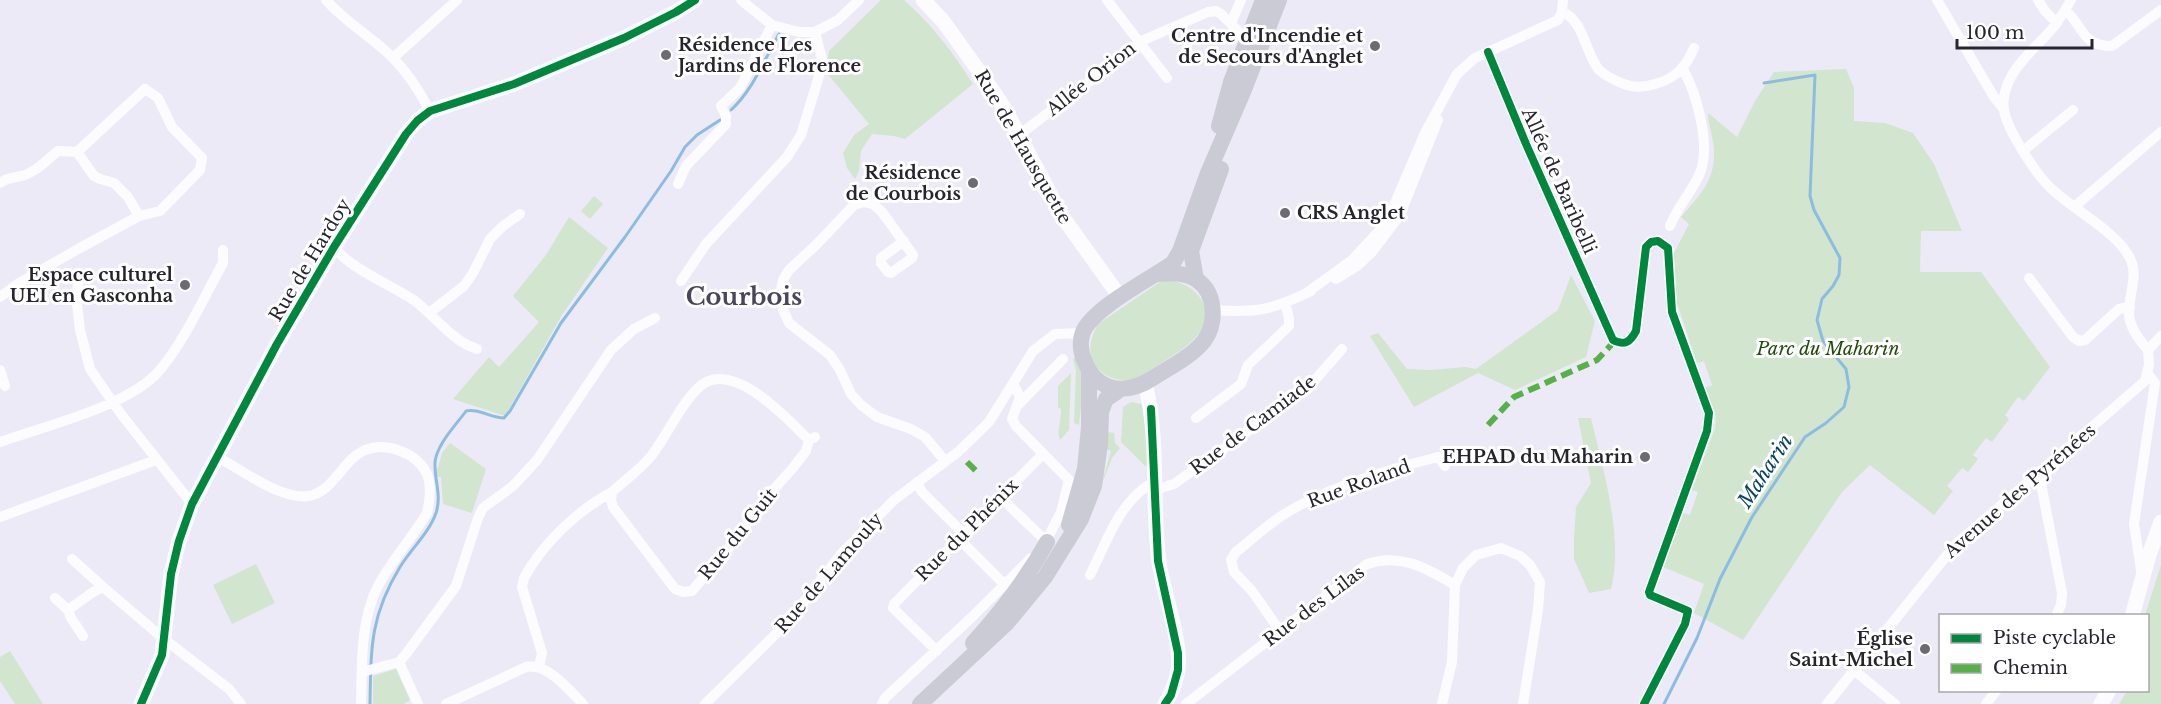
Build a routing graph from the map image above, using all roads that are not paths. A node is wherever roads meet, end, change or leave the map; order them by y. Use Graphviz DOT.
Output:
graph roads {
  1 [pos="326,0"];
  2 [pos="457,0"];
  3 [pos="695,0"];
  4 [pos="741,0"];
  5 [pos="859,0"];
  6 [pos="923,0"];
  7 [pos="1107,0"];
  8 [pos="1241,0"];
  9 [pos="1263,0"];
  10 [pos="1279,0"];
  11 [pos="1563,0"];
  12 [pos="1937,0"];
  13 [pos="2038,0"];
  14 [pos="2068,5"];
  15 [pos="2161,10"];
  16 [pos="1562,12"];
  17 [pos="1231,23"];
  18 [pos="2057,23"];
  19 [pos="772,25"];
  20 [pos="815,32"];
  21 [pos="1248,40"];
  22 [pos="1139,42"];
  23 [pos="1695,48"];
  24 [pos="1488,52"];
  25 [pos="393,58"];
  26 [pos="1683,69"];
  27 [pos="1167,78"];
  28 [pos="1243,92"];
  29 [pos="2003,108"];
  30 [pos="2073,110"];
  31 [pos="430,111"];
  32 [pos="2161,132"];
  33 [pos="1019,135"];
  34 [pos="2024,151"];
  35 [pos="77,152"];
  36 [pos="1208,173"];
  37 [pos="0,183"];
  38 [pos="678,184"];
  39 [pos="2073,207"];
  40 [pos="520,214"];
  41 [pos="139,216"];
  42 [pos="1670,226"];
  43 [pos="904,242"];
  44 [pos="334,247"];
  45 [pos="224,250"];
  46 [pos="80,274"];
  47 [pos="1157,274"];
  48 [pos="2029,278"];
  49 [pos="1196,279"];
  50 [pos="681,280"];
  51 [pos="0,297"];
  52 [pos="1120,297"];
  53 [pos="1285,303"];
  54 [pos="2130,306"];
  55 [pos="1214,310"];
  56 [pos="429,313"];
  57 [pos="655,318"];
  58 [pos="1083,333"];
  59 [pos="2161,336"];
  60 [pos="477,349"];
  61 [pos="1342,349"];
  62 [pos="2148,351"];
  63 [pos="1063,359"];
  64 [pos="0,370"];
  65 [pos="1089,371"];
  66 [pos="2148,374"];
  67 [pos="1013,382"];
  68 [pos="1145,383"];
  69 [pos="5,386"];
  70 [pos="1121,389"];
  71 [pos="2158,389"];
  72 [pos="113,402"];
  73 [pos="1018,405"];
  74 [pos="1089,414"];
  75 [pos="1196,418"];
  76 [pos="0,442"];
  77 [pos="1043,454"];
  78 [pos="216,456"];
  79 [pos="156,460"];
  80 [pos="945,461"];
  81 [pos="1445,466"];
  82 [pos="2039,473"];
  83 [pos="1069,480"];
  84 [pos="917,482"];
  85 [pos="1156,488"];
  86 [pos="612,492"];
  87 [pos="1000,496"];
  88 [pos="192,504"];
  89 [pos="0,518"];
  90 [pos="2161,522"];
  91 [pos="961,536"];
  92 [pos="1054,545"];
  93 [pos="72,559"];
  94 [pos="1090,575"];
  95 [pos="2142,580"];
  96 [pos="1005,585"];
  97 [pos="1455,585"];
  98 [pos="103,587"];
  99 [pos="55,598"];
  100 [pos="68,610"];
  101 [pos="2056,614"];
  102 [pos="2132,614"];
  103 [pos="1280,631"];
  104 [pos="83,636"];
  105 [pos="164,639"];
  106 [pos="937,651"];
  107 [pos="399,662"];
  108 [pos="539,667"];
  109 [pos="1855,671"];
  110 [pos="362,672"];
  111 [pos="1995,692"];
  112 [pos="1168,700"];
  113 [pos="141,704"];
  114 [pos="241,704"];
  115 [pos="361,704"];
  116 [pos="418,704"];
  117 [pos="446,704"];
  118 [pos="583,704"];
  119 [pos="705,704"];
  120 [pos="882,704"];
  121 [pos="906,704"];
  122 [pos="920,704"];
  123 [pos="1185,704"];
  124 [pos="1442,704"];
  125 [pos="1523,704"];
  126 [pos="1644,704"];
  127 [pos="1827,704"];
  128 [pos="1895,704"];
  129 [pos="1986,704"];
  1 -- 25 [label="street"];
  2 -- 25 [label="street"];
  3 -- 31 [label="street, Rue de Hardoy"];
  4 -- 19 [label="street"];
  5 -- 20 [label="street"];
  6 -- 33 [label="street, Rue de Hausquette"];
  7 -- 22 [label="street"];
  8 -- 17 [label="street"];
  9 -- 21 [label="main road"];
  10 -- 28 [label="main road"];
  11 -- 16 [label="street"];
  12 -- 29 [label="street"];
  13 -- 18 [label="street"];
  14 -- 15 [label="street"];
  14 -- 18 [label="street"];
  16 -- 24 [label="street"];
  16 -- 26 [label="street"];
  17 -- 21 [label="street, Allée Orion"];
  17 -- 22 [label="street, Allée Orion"];
  18 -- 29 [label="street"];
  19 -- 20 [label="street"];
  19 -- 38 [label="street"];
  20 -- 50 [label="street"];
  21 -- 36 [label="main road"];
  22 -- 27 [label="street"];
  22 -- 33 [label="street, Allée Orion"];
  23 -- 26 [label="street"];
  24 -- 53 [label="street"];
  24 -- 126 [label="street, Allée de Baribelli"];
  25 -- 31 [label="street"];
  26 -- 42 [label="street"];
  28 -- 36 [label="main road"];
  28 -- 49 [label="main road"];
  29 -- 34 [label="street"];
  30 -- 34 [label="street"];
  31 -- 44 [label="street, Rue de Hardoy"];
  32 -- 39 [label="street"];
  33 -- 52 [label="street, Rue de Hausquette"];
  34 -- 39 [label="street"];
  35 -- 37 [label="street"];
  35 -- 41 [label="street"];
  35 -- 41 [label="street"];
  36 -- 47 [label="main road"];
  39 -- 54 [label="street"];
  40 -- 56 [label="street"];
  41 -- 51 [label="street"];
  43 -- 80 [label="street"];
  44 -- 56 [label="street"];
  44 -- 78 [label="street, Rue de Hardoy"];
  45 -- 72 [label="street"];
  46 -- 72 [label="street"];
  47 -- 49 [label="main road"];
  47 -- 52 [label="main road"];
  48 -- 54 [label="street"];
  49 -- 55 [label="main road"];
  52 -- 58 [label="main road"];
  53 -- 55 [label="street"];
  53 -- 75 [label="street"];
  54 -- 62 [label="street"];
  55 -- 68 [label="main road"];
  56 -- 60 [label="street"];
  57 -- 107 [label="street"];
  58 -- 65 [label="main road"];
  58 -- 67 [label="street, Rue de Lamouly"];
  59 -- 62 [label="street"];
  61 -- 85 [label="street, Rue de Camiade"];
  62 -- 66 [label="street"];
  63 -- 73 [label="street"];
  64 -- 69 [label="street"];
  65 -- 70 [label="main road"];
  65 -- 74 [label="main road"];
  66 -- 71 [label="street"];
  66 -- 82 [label="street, Avenue des Pyrénées"];
  67 -- 73 [label="street"];
  67 -- 80 [label="street, Rue de Lamouly"];
  68 -- 70 [label="main road"];
  68 -- 85 [label="street"];
  70 -- 92 [label="main road"];
  71 -- 95 [label="street"];
  72 -- 76 [label="street"];
  72 -- 79 [label="street"];
  73 -- 77 [label="street"];
  74 -- 83 [label="main road"];
  74 -- 92 [label="main road"];
  77 -- 83 [label="street"];
  77 -- 87 [label="street, Rue du Phénix"];
  78 -- 88 [label="street, Rue de Hardoy"];
  78 -- 110 [label="street"];
  79 -- 88 [label="street"];
  79 -- 89 [label="street"];
  80 -- 84 [label="street, Rue de Lamouly"];
  81 -- 103 [label="street, Rue Roland"];
  82 -- 101 [label="street"];
  82 -- 109 [label="street, Avenue des Pyrénées"];
  83 -- 92 [label="street"];
  84 -- 91 [label="street"];
  84 -- 119 [label="street, Rue de Lamouly"];
  85 -- 94 [label="street, Rue de Camiade"];
  85 -- 112 [label="street"];
  86 -- 86 [label="street, Rue du Guit"];
  86 -- 108 [label="street"];
  87 -- 91 [label="street, Rue du Phénix"];
  87 -- 92 [label="street"];
  88 -- 105 [label="street, Rue de Hardoy"];
  90 -- 95 [label="street"];
  91 -- 96 [label="street"];
  91 -- 106 [label="street, Rue du Phénix"];
  92 -- 96 [label="street"];
  92 -- 121 [label="main road"];
  92 -- 122 [label="main road"];
  93 -- 98 [label="street"];
  95 -- 102 [label="street"];
  96 -- 106 [label="street"];
  97 -- 103 [label="street, Rue des Lilas"];
  97 -- 124 [label="street"];
  97 -- 125 [label="street"];
  98 -- 100 [label="street"];
  98 -- 105 [label="street"];
  99 -- 100 [label="street"];
  100 -- 104 [label="street"];
  103 -- 123 [label="street, Rue des Lilas"];
  105 -- 113 [label="street, Rue de Hardoy"];
  105 -- 114 [label="street"];
  106 -- 120 [label="street"];
  107 -- 110 [label="street"];
  107 -- 116 [label="street"];
  108 -- 117 [label="street"];
  108 -- 118 [label="street"];
  109 -- 127 [label="street, Avenue des Pyrénées"];
  109 -- 128 [label="street"];
  110 -- 115 [label="street"];
  111 -- 129 [label="street"];
  112 -- 123 [label="street"];
}
